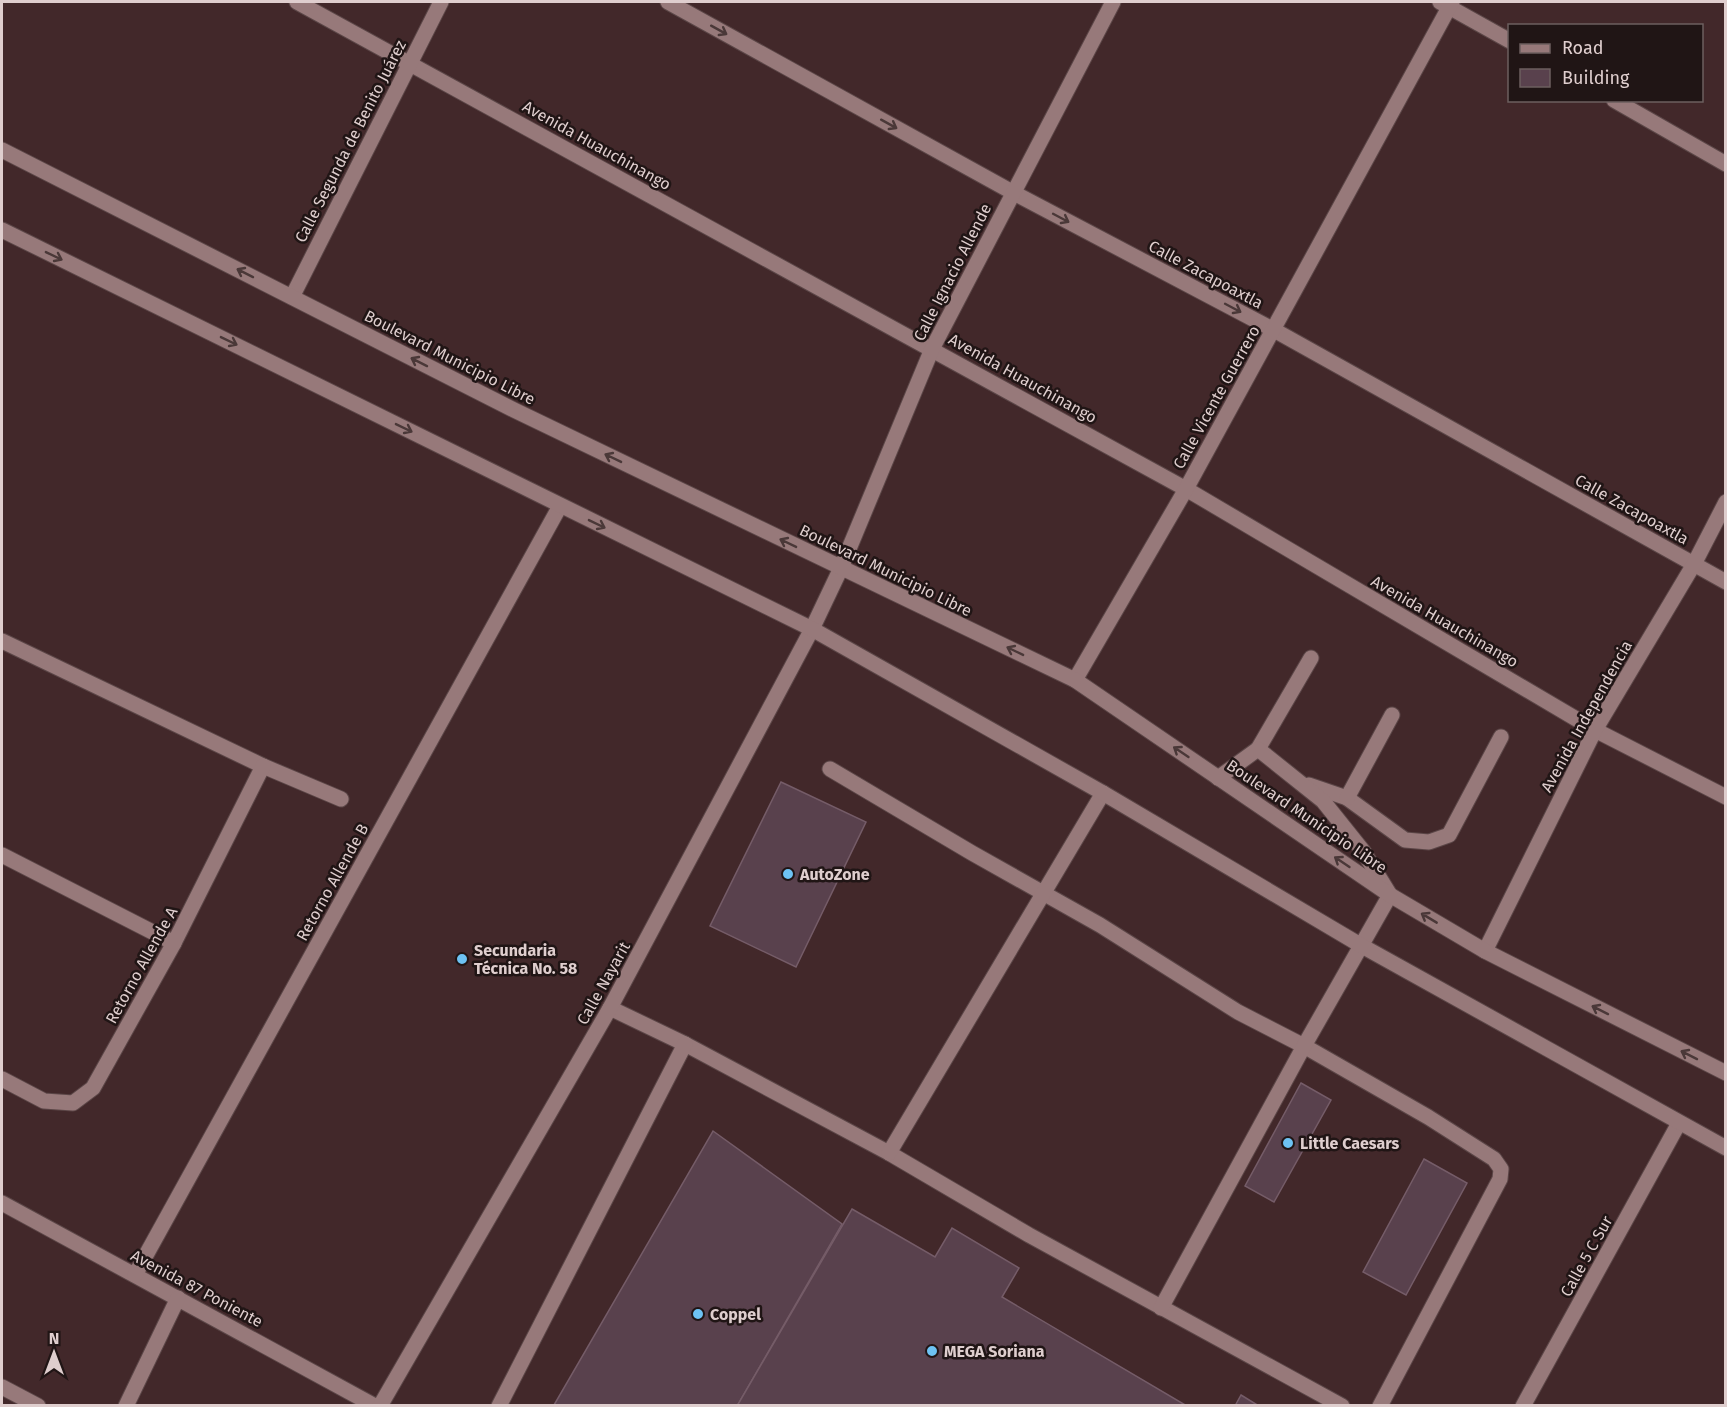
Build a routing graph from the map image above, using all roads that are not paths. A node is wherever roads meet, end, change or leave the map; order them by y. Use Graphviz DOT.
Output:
graph roads {
  1 [pos="297,2"];
  2 [pos="441,2"];
  3 [pos="668,2"];
  4 [pos="1113,2"];
  5 [pos="1447,3"];
  6 [pos="1508,40"];
  7 [pos="410,63"];
  8 [pos="1617,102"];
  9 [pos="2,150"];
  10 [pos="1725,164"];
  11 [pos="1014,193"];
  12 [pos="2,230"];
  13 [pos="292,297"];
  14 [pos="1274,330"];
  15 [pos="932,349"];
  16 [pos="1186,489"];
  17 [pos="1725,502"];
  18 [pos="560,506"];
  19 [pos="1694,564"];
  20 [pos="841,568"];
  21 [pos="1725,582"];
  22 [pos="813,629"];
  23 [pos="2,641"];
  24 [pos="1311,658"];
  25 [pos="1075,680"];
  26 [pos="1392,715"];
  27 [pos="1595,730"];
  28 [pos="1501,737"];
  29 [pos="1258,749"];
  30 [pos="263,766"];
  31 [pos="830,769"];
  32 [pos="1218,778"];
  33 [pos="1298,781"];
  34 [pos="1103,793"];
  35 [pos="1725,797"];
  36 [pos="1347,798"];
  37 [pos="341,799"];
  38 [pos="2,855"];
  39 [pos="1044,894"];
  40 [pos="1390,895"];
  41 [pos="174,943"];
  42 [pos="1362,946"];
  43 [pos="1485,951"];
  44 [pos="610,1008"];
  45 [pos="685,1044"];
  46 [pos="1304,1046"];
  47 [pos="1725,1073"];
  48 [pos="2,1079"];
  49 [pos="1679,1123"];
  50 [pos="1725,1148"];
  51 [pos="889,1153"];
  52 [pos="2,1203"];
  53 [pos="135,1275"];
  54 [pos="178,1298"];
  55 [pos="1161,1308"];
  56 [pos="2,1387"];
  57 [pos="38,1406"];
  58 [pos="126,1406"];
  59 [pos="375,1406"];
  60 [pos="380,1406"];
  61 [pos="499,1406"];
  62 [pos="1342,1406"];
  63 [pos="1380,1406"];
  64 [pos="1523,1406"];
  1 -- 7 [label="street, Avenida Huauchinango"];
  2 -- 7 [label="street, Calle Segunda de Benito Juárez"];
  3 -- 11 [label="street, Calle Zacapoaxtla, one-way"];
  4 -- 11 [label="street, Calle Ignacio Allende"];
  5 -- 6 [label="street"];
  5 -- 14 [label="street, Calle Vicente Guerrero"];
  7 -- 13 [label="street, Calle Segunda de Benito Juárez"];
  7 -- 15 [label="street, Avenida Huauchinango"];
  8 -- 10 [label="street"];
  13 -- 9 [label="street, Boulevard Municipio Libre, one-way"];
  11 -- 14 [label="street, Calle Zacapoaxtla, one-way"];
  11 -- 15 [label="street, Calle Ignacio Allende"];
  12 -- 18 [label="street, one-way"];
  20 -- 13 [label="street, Boulevard Municipio Libre, one-way"];
  14 -- 16 [label="street, Calle Vicente Guerrero"];
  14 -- 19 [label="street, Calle Zacapoaxtla"];
  15 -- 16 [label="street, Avenida Huauchinango"];
  15 -- 20 [label="street, Calle Ignacio Allende"];
  16 -- 25 [label="street, Calle Vicente Guerrero"];
  16 -- 27 [label="street, Avenida Huauchinango"];
  17 -- 19 [label="street, Avenida Independencia"];
  18 -- 22 [label="street, one-way"];
  18 -- 53 [label="street, Retorno Allende B"];
  19 -- 21 [label="street, Calle Zacapoaxtla"];
  19 -- 27 [label="street, Avenida Independencia"];
  20 -- 22 [label="street, Calle Nayarit"];
  25 -- 20 [label="street, Boulevard Municipio Libre, one-way"];
  22 -- 34 [label="street"];
  22 -- 44 [label="street, Calle Nayarit"];
  23 -- 30 [label="street"];
  24 -- 29 [label="street"];
  32 -- 25 [label="street, Boulevard Municipio Libre, one-way"];
  26 -- 36 [label="street"];
  27 -- 35 [label="street, Avenida Huauchinango"];
  27 -- 43 [label="street, Avenida Independencia"];
  28 -- 36 [label="street"];
  29 -- 32 [label="street"];
  29 -- 33 [label="street"];
  30 -- 37 [label="street"];
  30 -- 41 [label="street, Retorno Allende A"];
  31 -- 39 [label="street"];
  40 -- 32 [label="street, Boulevard Municipio Libre, one-way"];
  33 -- 36 [label="street"];
  33 -- 40 [label="street"];
  34 -- 39 [label="street"];
  34 -- 42 [label="street"];
  38 -- 41 [label="street"];
  39 -- 46 [label="street"];
  39 -- 51 [label="street"];
  40 -- 42 [label="street"];
  43 -- 40 [label="street, Boulevard Municipio Libre, one-way"];
  41 -- 48 [label="street, Retorno Allende A"];
  42 -- 46 [label="street"];
  42 -- 49 [label="street"];
  47 -- 43 [label="street, Boulevard Municipio Libre, one-way"];
  44 -- 45 [label="street"];
  44 -- 60 [label="street, Calle Nayarit"];
  45 -- 51 [label="street"];
  45 -- 61 [label="street"];
  46 -- 55 [label="street"];
  46 -- 63 [label="street"];
  49 -- 50 [label="street"];
  49 -- 64 [label="street, Calle 5 C Sur"];
  51 -- 55 [label="street"];
  52 -- 53 [label="street, Avenida 87 Poniente"];
  53 -- 54 [label="street, Avenida 87 Poniente"];
  54 -- 58 [label="street"];
  54 -- 59 [label="street, Avenida 87 Poniente"];
  55 -- 62 [label="street"];
  56 -- 57 [label="street"];
}
